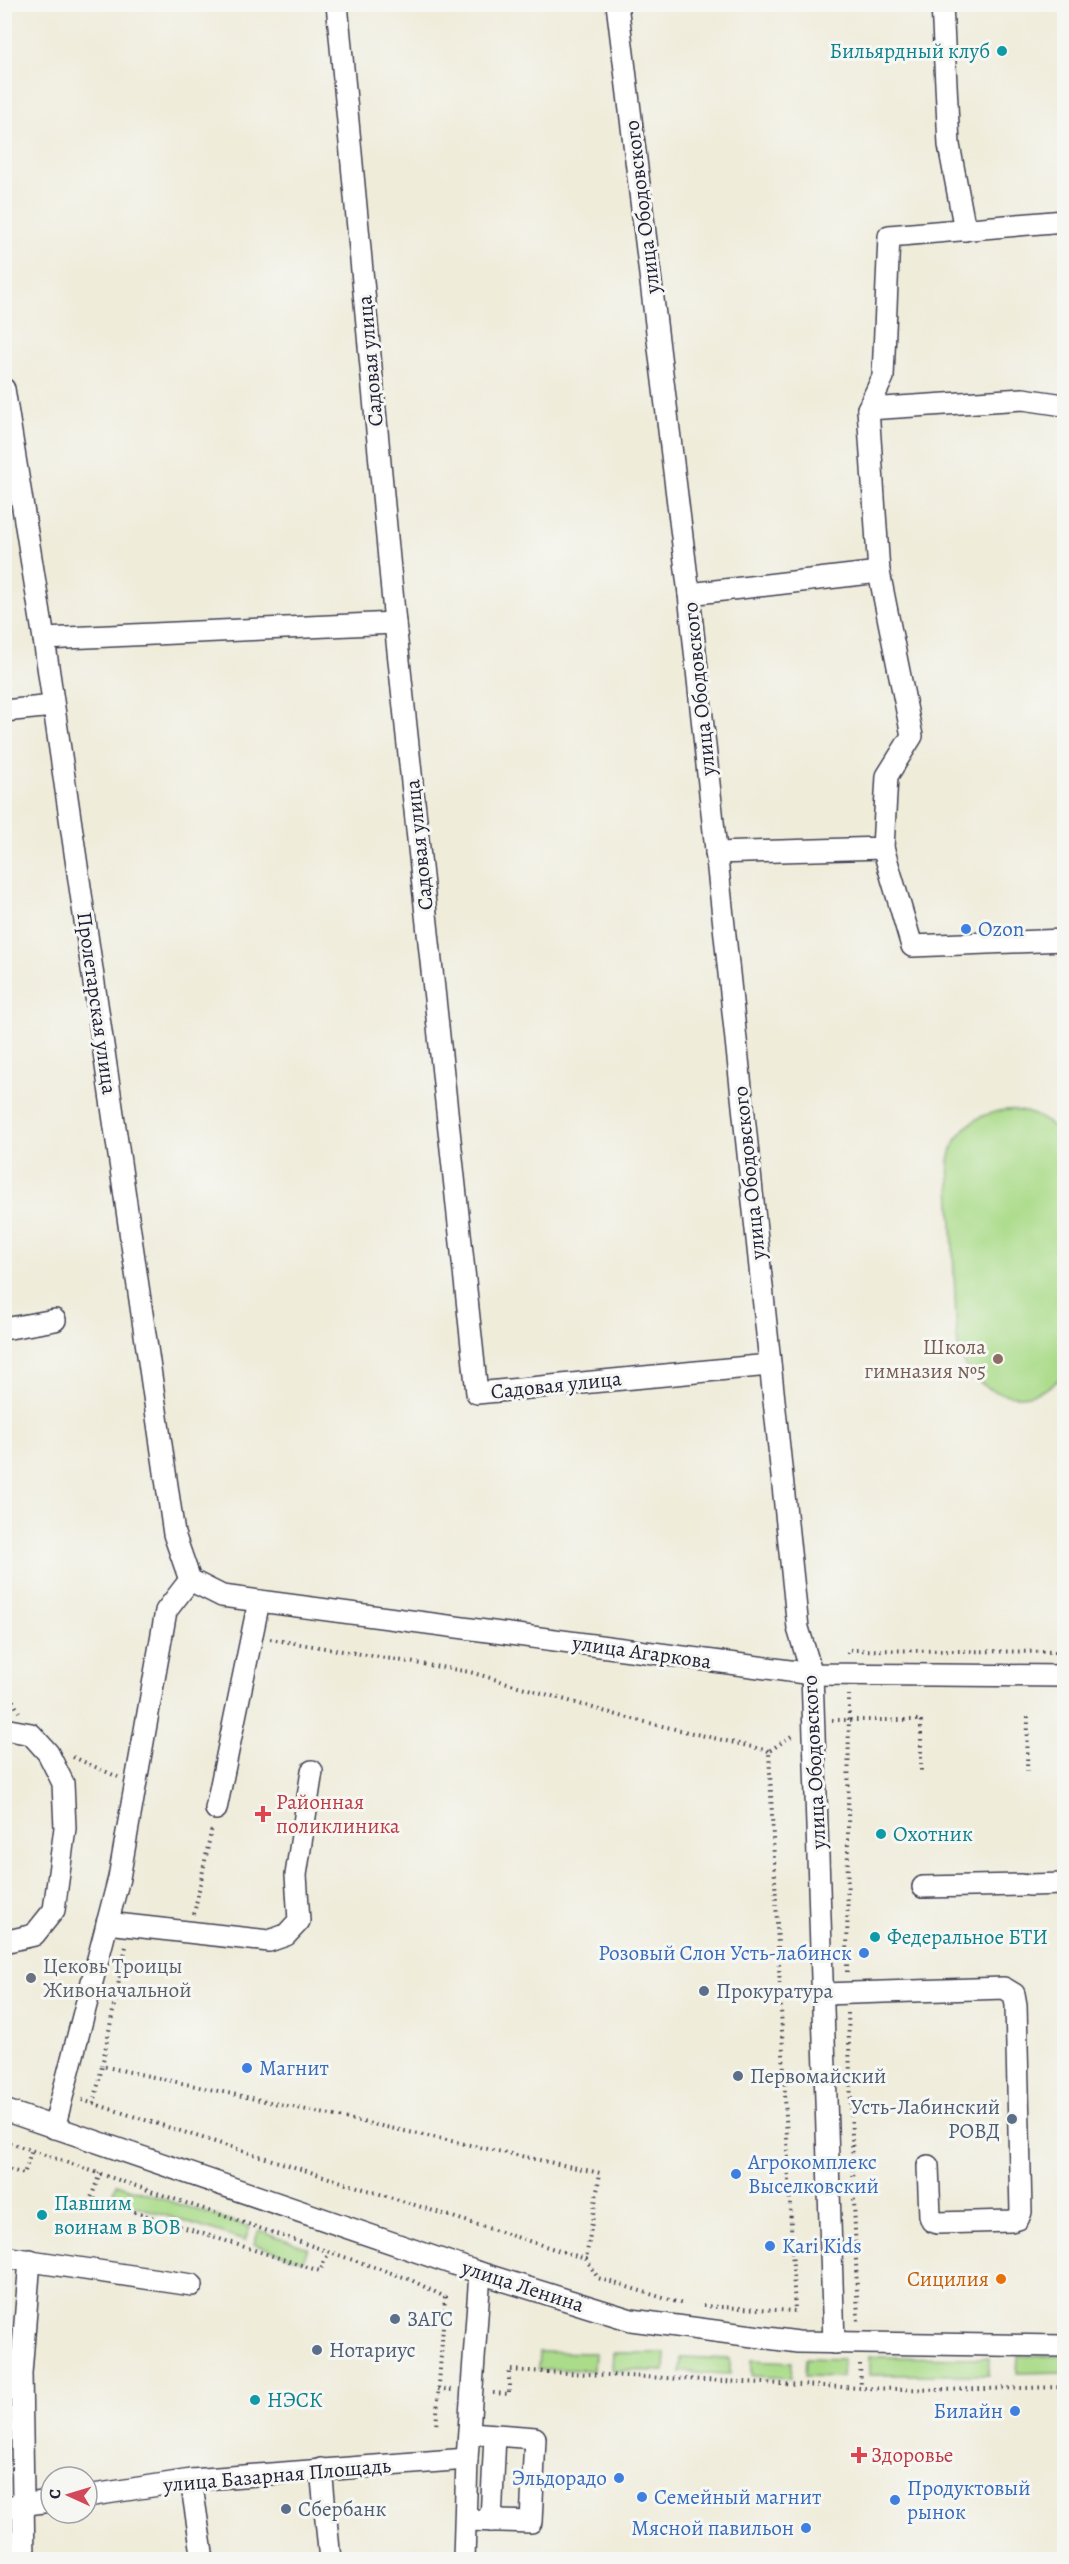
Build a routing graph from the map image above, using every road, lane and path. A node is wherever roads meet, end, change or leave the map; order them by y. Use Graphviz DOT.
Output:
graph roads {
  1 [pos="337,4"];
  2 [pos="617,4"];
  3 [pos="942,4"];
  4 [pos="1065,221"];
  5 [pos="964,230"];
  6 [pos="4,389"];
  7 [pos="1065,405"];
  8 [pos="868,409"];
  9 [pos="879,572"];
  10 [pos="689,594"];
  11 [pos="395,623"];
  12 [pos="44,639"];
  13 [pos="53,706"];
  14 [pos="4,711"];
  15 [pos="883,848"];
  16 [pos="716,853"];
  17 [pos="1065,940"];
  18 [pos="55,1320"];
  19 [pos="4,1329"];
  20 [pos="769,1365"];
  21 [pos="190,1580"];
  22 [pos="259,1601"];
  23 [pos="252,1636"];
  24 [pos="813,1674"];
  25 [pos="1065,1676"];
  26 [pos="1028,1716"];
  27 [pos="814,1720"];
  28 [pos="849,1720"];
  29 [pos="4,1729"];
  30 [pos="769,1751"];
  31 [pos="71,1756"];
  32 [pos="312,1771"];
  33 [pos="921,1772"];
  34 [pos="1027,1772"];
  35 [pos="135,1784"];
  36 [pos="216,1809"];
  37 [pos="1065,1884"];
  38 [pos="923,1887"];
  39 [pos="107,1923"];
  40 [pos="130,1926"];
  41 [pos="190,1932"];
  42 [pos="4,1942"];
  43 [pos="847,1993"];
  44 [pos="823,1994"];
  45 [pos="102,2066"];
  46 [pos="63,2094"];
  47 [pos="94,2104"];
  48 [pos="4,2110"];
  49 [pos="54,2128"];
  50 [pos="4,2141"];
  51 [pos="32,2150"];
  52 [pos="928,2166"];
  53 [pos="4,2168"];
  54 [pos="100,2174"];
  55 [pos="329,2252"];
  56 [pos="4,2257"];
  57 [pos="586,2259"];
  58 [pos="30,2260"];
  59 [pos="480,2273"];
  60 [pos="192,2285"];
  61 [pos="688,2305"];
  62 [pos="700,2306"];
  63 [pos="834,2343"];
  64 [pos="859,2343"];
  65 [pos="1065,2346"];
  66 [pos="1065,2387"];
  67 [pos="861,2388"];
  68 [pos="438,2389"];
  69 [pos="473,2391"];
  70 [pos="436,2428"];
  71 [pos="470,2433"];
  72 [pos="495,2435"];
  73 [pos="467,2459"];
  74 [pos="321,2469"];
  75 [pos="191,2480"];
  76 [pos="99,2494"];
  77 [pos="39,2503"];
  78 [pos="14,2506"];
  79 [pos="466,2520"];
  80 [pos="491,2521"];
  81 [pos="24,2559"];
  82 [pos="203,2559"];
  83 [pos="330,2559"];
  84 [pos="464,2559"];
  1 -- 11 [label="street, Садовая улица"];
  2 -- 10 [label="street, улица Ободовского"];
  3 -- 5 [label="street"];
  4 -- 5 [label="street"];
  5 -- 8 [label="street"];
  6 -- 12 [label="street, Пролетарская улица"];
  7 -- 8 [label="street"];
  8 -- 9 [label="street"];
  9 -- 10 [label="street"];
  9 -- 15 [label="street"];
  10 -- 16 [label="street, улица Ободовского"];
  11 -- 12 [label="street"];
  11 -- 20 [label="street, Садовая улица"];
  12 -- 13 [label="street, Пролетарская улица"];
  13 -- 14 [label="street"];
  13 -- 21 [label="street, Пролетарская улица"];
  15 -- 16 [label="street"];
  15 -- 17 [label="street"];
  16 -- 20 [label="street, улица Ободовского"];
  18 -- 19 [label="street"];
  20 -- 24 [label="street, улица Ободовского"];
  21 -- 22 [label="street, улица Агаркова"];
  21 -- 35 [label="street"];
  22 -- 23 [label="street"];
  22 -- 24 [label="street, улица Агаркова"];
  23 -- 30 [label="path"];
  23 -- 36 [label="street"];
  24 -- 25 [label="street, улица Агаркова"];
  24 -- 27 [label="street, улица Ободовского"];
  26 -- 34 [label="path"];
  27 -- 28 [label="path"];
  27 -- 30 [label="path"];
  27 -- 44 [label="street, улица Ободовского"];
  28 -- 33 [label="path"];
  28 -- 43 [label="path"];
  29 -- 42 [label="street"];
  30 -- 62 [label="path"];
  31 -- 35 [label="path"];
  32 -- 41 [label="street"];
  35 -- 39 [label="street"];
  36 -- 41 [label="path"];
  37 -- 38 [label="street"];
  39 -- 40 [label="street"];
  39 -- 46 [label="street"];
  40 -- 41 [label="street"];
  40 -- 45 [label="path"];
  43 -- 44 [label="street"];
  43 -- 52 [label="street"];
  43 -- 64 [label="path"];
  44 -- 63 [label="street, улица Ободовского"];
  45 -- 47 [label="path"];
  45 -- 57 [label="path"];
  46 -- 47 [label="path"];
  46 -- 49 [label="street"];
  47 -- 57 [label="path"];
  48 -- 49 [label="street, улица Ленина"];
  49 -- 59 [label="street, улица Ленина"];
  50 -- 51 [label="path"];
  51 -- 53 [label="path"];
  51 -- 54 [label="path"];
  54 -- 55 [label="path"];
  54 -- 55 [label="path"];
  55 -- 68 [label="path"];
  56 -- 58 [label="street"];
  57 -- 61 [label="path"];
  58 -- 60 [label="street"];
  58 -- 78 [label="street"];
  59 -- 63 [label="street, улица Ленина"];
  59 -- 69 [label="street"];
  63 -- 64 [label="street, улица Ленина"];
  64 -- 65 [label="street, улица Ленина"];
  64 -- 67 [label="path"];
  66 -- 67 [label="path"];
  67 -- 69 [label="path"];
  68 -- 69 [label="path"];
  68 -- 70 [label="path"];
  69 -- 71 [label="street"];
  71 -- 72 [label="street"];
  71 -- 73 [label="street"];
  72 -- 80 [label="street"];
  72 -- 80 [label="street"];
  73 -- 74 [label="street, улица Базарная Площадь"];
  73 -- 79 [label="street"];
  74 -- 75 [label="street, улица Базарная Площадь"];
  74 -- 83 [label="street"];
  75 -- 76 [label="street, улица Базарная Площадь"];
  75 -- 82 [label="street"];
  77 -- 78 [label="street"];
  78 -- 81 [label="street"];
  79 -- 80 [label="street"];
  79 -- 84 [label="street"];
}
